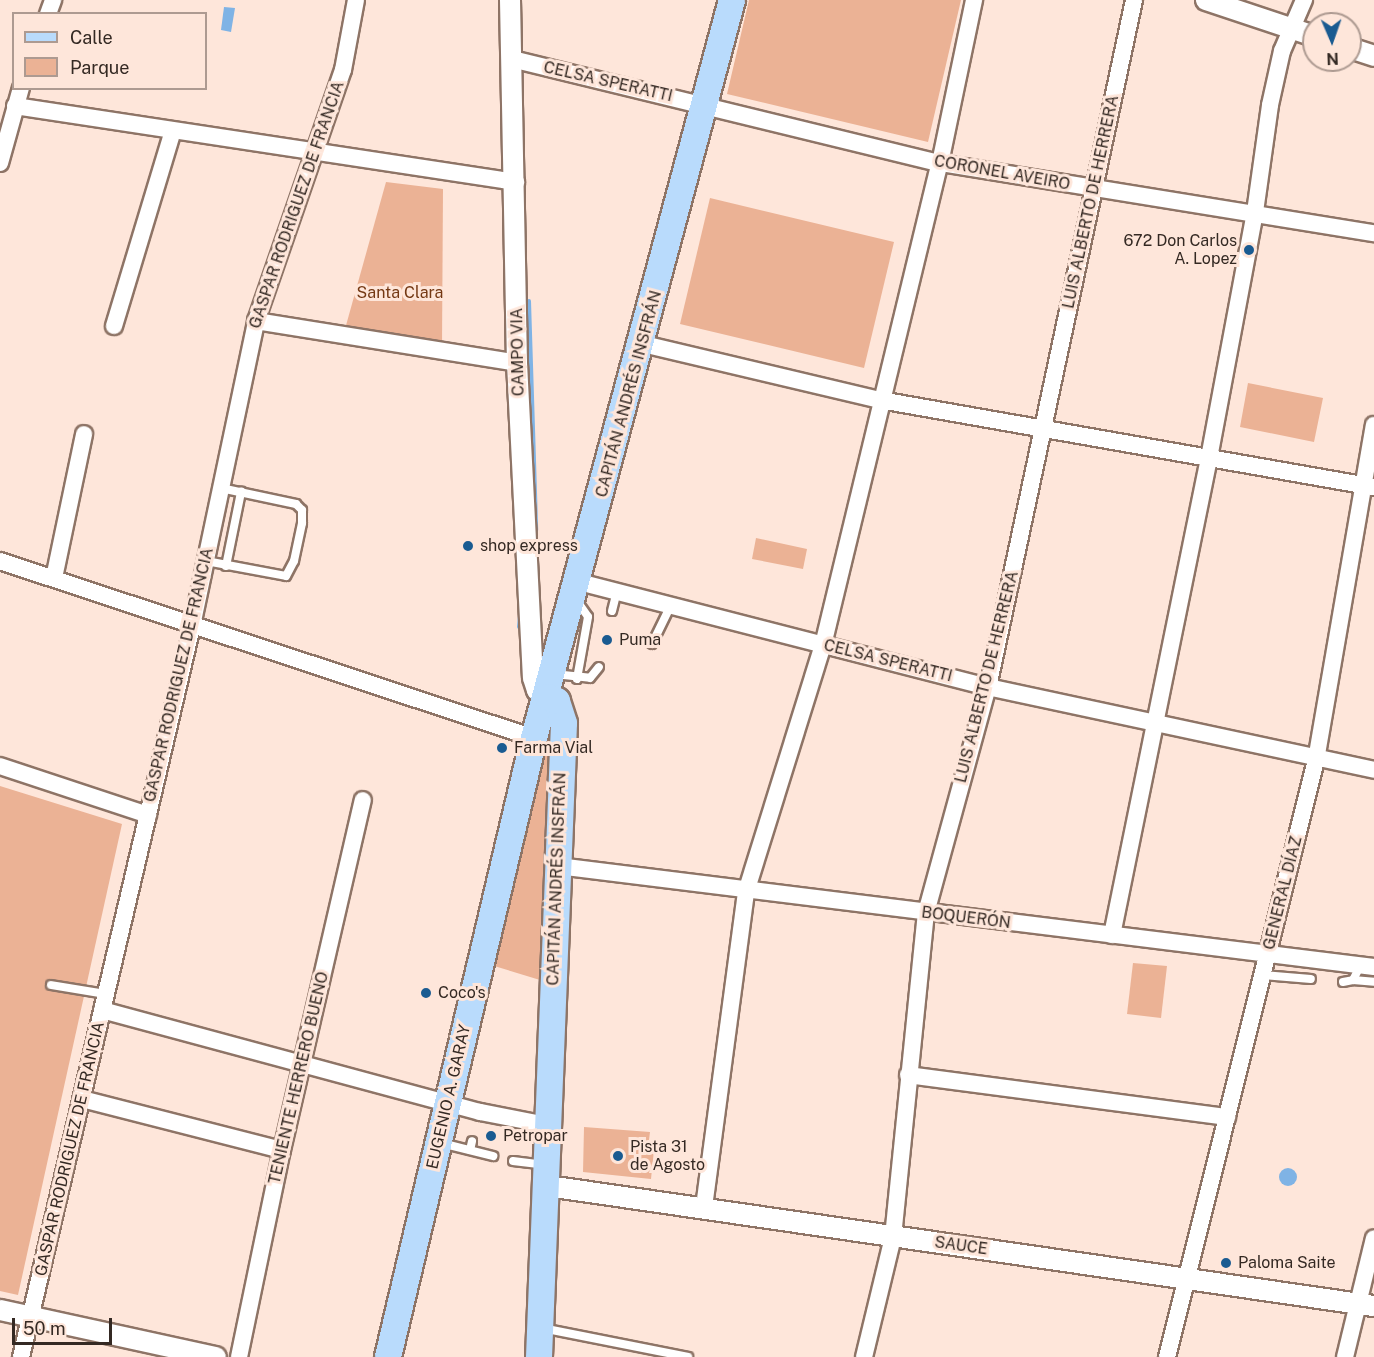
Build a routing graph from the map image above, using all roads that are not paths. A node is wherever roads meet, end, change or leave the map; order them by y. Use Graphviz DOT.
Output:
graph roads {
  1 [pos="356,0"];
  2 [pos="510,0"];
  3 [pos="732,0"];
  4 [pos="974,0"];
  5 [pos="1134,0"];
  6 [pos="1206,0"];
  7 [pos="1304,0"];
  8 [pos="1294,30"];
  9 [pos="1302,32"];
  10 [pos="512,59"];
  11 [pos="20,90"];
  12 [pos="15,106"];
  13 [pos="705,106"];
  14 [pos="173,131"];
  15 [pos="312,151"];
  16 [pos="0,163"];
  17 [pos="940,163"];
  18 [pos="516,182"];
  19 [pos="1094,189"];
  20 [pos="1255,212"];
  21 [pos="1374,233"];
  22 [pos="256,321"];
  23 [pos="114,326"];
  24 [pos="643,344"];
  25 [pos="518,363"];
  26 [pos="880,400"];
  27 [pos="1374,425"];
  28 [pos="1044,427"];
  29 [pos="84,434"];
  30 [pos="1209,458"];
  31 [pos="1368,486"];
  32 [pos="221,488"];
  33 [pos="241,492"];
  34 [pos="0,561"];
  35 [pos="206,561"];
  36 [pos="226,566"];
  37 [pos="54,579"];
  38 [pos="577,590"];
  39 [pos="616,591"];
  40 [pos="671,605"];
  41 [pos="612,611"];
  42 [pos="192,626"];
  43 [pos="652,644"];
  44 [pos="823,645"];
  45 [pos="599,667"];
  46 [pos="560,684"];
  47 [pos="988,687"];
  48 [pos="1156,725"];
  49 [pos="534,738"];
  50 [pos="1316,760"];
  51 [pos="0,766"];
  52 [pos="1374,770"];
  53 [pos="363,800"];
  54 [pos="148,815"];
  55 [pos="558,866"];
  56 [pos="746,892"];
  57 [pos="926,913"];
  58 [pos="1112,935"];
  59 [pos="1268,954"];
  60 [pos="1299,958"];
  61 [pos="1357,974"];
  62 [pos="1263,975"];
  63 [pos="1297,978"];
  64 [pos="1311,979"];
  65 [pos="1374,982"];
  66 [pos="51,985"];
  67 [pos="104,1002"];
  68 [pos="303,1063"];
  69 [pos="908,1075"];
  70 [pos="82,1099"];
  71 [pos="447,1102"];
  72 [pos="1227,1117"];
  73 [pos="546,1125"];
  74 [pos="438,1142"];
  75 [pos="282,1150"];
  76 [pos="493,1156"];
  77 [pos="513,1161"];
  78 [pos="548,1175"];
  79 [pos="704,1207"];
  80 [pos="893,1237"];
  81 [pos="1374,1238"];
  82 [pos="1187,1279"];
  83 [pos="1366,1305"];
  84 [pos="0,1310"];
  85 [pos="31,1317"];
  86 [pos="541,1327"];
  87 [pos="21,1357"];
  88 [pos="216,1357"];
  89 [pos="238,1357"];
  90 [pos="388,1357"];
  91 [pos="539,1357"];
  92 [pos="688,1357"];
  93 [pos="864,1357"];
  94 [pos="1167,1357"];
  95 [pos="1345,1357"];
  1 -- 15 [label="street, GASPAR RODRIGUEZ DE FRANCIA"];
  2 -- 10 [label="street, CAMPO VIA"];
  3 -- 13 [label="main road, CAPITÁN ANDRÉS INSFRÁN"];
  4 -- 17 [label="street"];
  5 -- 19 [label="street, LUIS ALBERTO DE HERRERA"];
  6 -- 8 [label="street"];
  7 -- 8 [label="street"];
  8 -- 9 [label="street"];
  8 -- 20 [label="street"];
  10 -- 13 [label="street, CELSA SPERATTI"];
  10 -- 18 [label="street, CAMPO VIA"];
  11 -- 12 [label="street"];
  12 -- 14 [label="street"];
  12 -- 16 [label="street"];
  13 -- 17 [label="street, CORONEL AVEIRO"];
  13 -- 24 [label="main road, CAPITÁN ANDRÉS INSFRÁN"];
  14 -- 15 [label="street"];
  14 -- 23 [label="street"];
  15 -- 18 [label="street"];
  15 -- 22 [label="street, GASPAR RODRIGUEZ DE FRANCIA"];
  17 -- 19 [label="street, CORONEL AVEIRO"];
  17 -- 26 [label="street"];
  18 -- 25 [label="street, CAMPO VIA"];
  19 -- 20 [label="street, CORONEL AVEIRO"];
  19 -- 28 [label="street, LUIS ALBERTO DE HERRERA"];
  20 -- 21 [label="street, CORONEL AVEIRO"];
  20 -- 30 [label="street"];
  22 -- 25 [label="street"];
  22 -- 32 [label="street, GASPAR RODRIGUEZ DE FRANCIA"];
  24 -- 26 [label="street"];
  24 -- 38 [label="main road, CAPITÁN ANDRÉS INSFRÁN"];
  25 -- 46 [label="street, CAMPO VIA"];
  26 -- 28 [label="street"];
  26 -- 44 [label="street"];
  27 -- 31 [label="street, GENERAL DÍAZ"];
  28 -- 30 [label="street"];
  28 -- 47 [label="street, LUIS ALBERTO DE HERRERA"];
  29 -- 37 [label="street"];
  30 -- 31 [label="street"];
  30 -- 48 [label="street"];
  31 -- 50 [label="street, GENERAL DÍAZ"];
  32 -- 33 [label="lane"];
  32 -- 35 [label="street, GASPAR RODRIGUEZ DE FRANCIA"];
  33 -- 36 [label="lane"];
  33 -- 36 [label="lane"];
  34 -- 37 [label="street"];
  35 -- 36 [label="lane"];
  35 -- 42 [label="street, GASPAR RODRIGUEZ DE FRANCIA"];
  37 -- 42 [label="street"];
  38 -- 39 [label="street, CELSA SPERATTI"];
  38 -- 46 [label="main road, CAPITÁN ANDRÉS INSFRÁN"];
  39 -- 40 [label="street, CELSA SPERATTI"];
  39 -- 41 [label="lane"];
  40 -- 43 [label="lane"];
  40 -- 44 [label="street, CELSA SPERATTI"];
  42 -- 49 [label="street"];
  42 -- 54 [label="street, GASPAR RODRIGUEZ DE FRANCIA"];
  44 -- 47 [label="street, CELSA SPERATTI"];
  44 -- 56 [label="street"];
  45 -- 46 [label="lane"];
  46 -- 49 [label="main road, EUGENIO A. GARAY"];
  46 -- 55 [label="main road, CAPITÁN ANDRÉS INSFRÁN"];
  47 -- 48 [label="street, CELSA SPERATTI"];
  47 -- 57 [label="street, LUIS ALBERTO DE HERRERA"];
  48 -- 50 [label="street, CELSA SPERATTI"];
  48 -- 58 [label="street"];
  49 -- 71 [label="main road, EUGENIO A. GARAY"];
  50 -- 52 [label="street, CELSA SPERATTI"];
  50 -- 59 [label="street, GENERAL DÍAZ"];
  51 -- 54 [label="street"];
  53 -- 68 [label="street, TENIENTE HERRERO BUENO"];
  54 -- 67 [label="street, GASPAR RODRIGUEZ DE FRANCIA"];
  55 -- 56 [label="street, BOQUERÓN"];
  55 -- 73 [label="main road, CAPITÁN ANDRÉS INSFRÁN"];
  56 -- 57 [label="street, BOQUERÓN"];
  56 -- 79 [label="street"];
  57 -- 58 [label="street, BOQUERÓN"];
  57 -- 69 [label="street, LUIS ALBERTO DE HERRERA"];
  58 -- 59 [label="street, BOQUERÓN"];
  59 -- 60 [label="street, BOQUERÓN"];
  59 -- 62 [label="street, GENERAL DÍAZ"];
  60 -- 61 [label="street, BOQUERÓN"];
  60 -- 63 [label="lane"];
  61 -- 65 [label="lane"];
  62 -- 63 [label="lane"];
  62 -- 72 [label="street, GENERAL DÍAZ"];
  63 -- 64 [label="lane"];
  66 -- 67 [label="lane"];
  67 -- 68 [label="street"];
  67 -- 70 [label="street, GASPAR RODRIGUEZ DE FRANCIA"];
  68 -- 71 [label="street"];
  68 -- 75 [label="street, TENIENTE HERRERO BUENO"];
  69 -- 72 [label="street"];
  69 -- 80 [label="street, LUIS ALBERTO DE HERRERA"];
  70 -- 75 [label="street"];
  70 -- 85 [label="street, GASPAR RODRIGUEZ DE FRANCIA"];
  71 -- 73 [label="street"];
  71 -- 74 [label="main road, EUGENIO A. GARAY"];
  72 -- 82 [label="street, GENERAL DÍAZ"];
  73 -- 78 [label="main road, CAPITÁN ANDRÉS INSFRÁN"];
  74 -- 76 [label="lane"];
  74 -- 90 [label="main road, EUGENIO A. GARAY"];
  75 -- 89 [label="street, TENIENTE HERRERO BUENO"];
  77 -- 78 [label="lane"];
  78 -- 79 [label="street, SAUCE"];
  78 -- 86 [label="main road, CAPITÁN ANDRÉS INSFRÁN"];
  79 -- 80 [label="street, SAUCE"];
  80 -- 82 [label="street, SAUCE"];
  80 -- 93 [label="street, LUIS ALBERTO DE HERRERA"];
  81 -- 83 [label="street"];
  82 -- 83 [label="street, SAUCE"];
  82 -- 94 [label="street, GENERAL DÍAZ"];
  83 -- 95 [label="street"];
  84 -- 85 [label="street"];
  85 -- 87 [label="street, GASPAR RODRIGUEZ DE FRANCIA"];
  85 -- 88 [label="street"];
  86 -- 91 [label="main road, CAPITÁN ANDRÉS INSFRÁN"];
  86 -- 92 [label="lane"];
}
